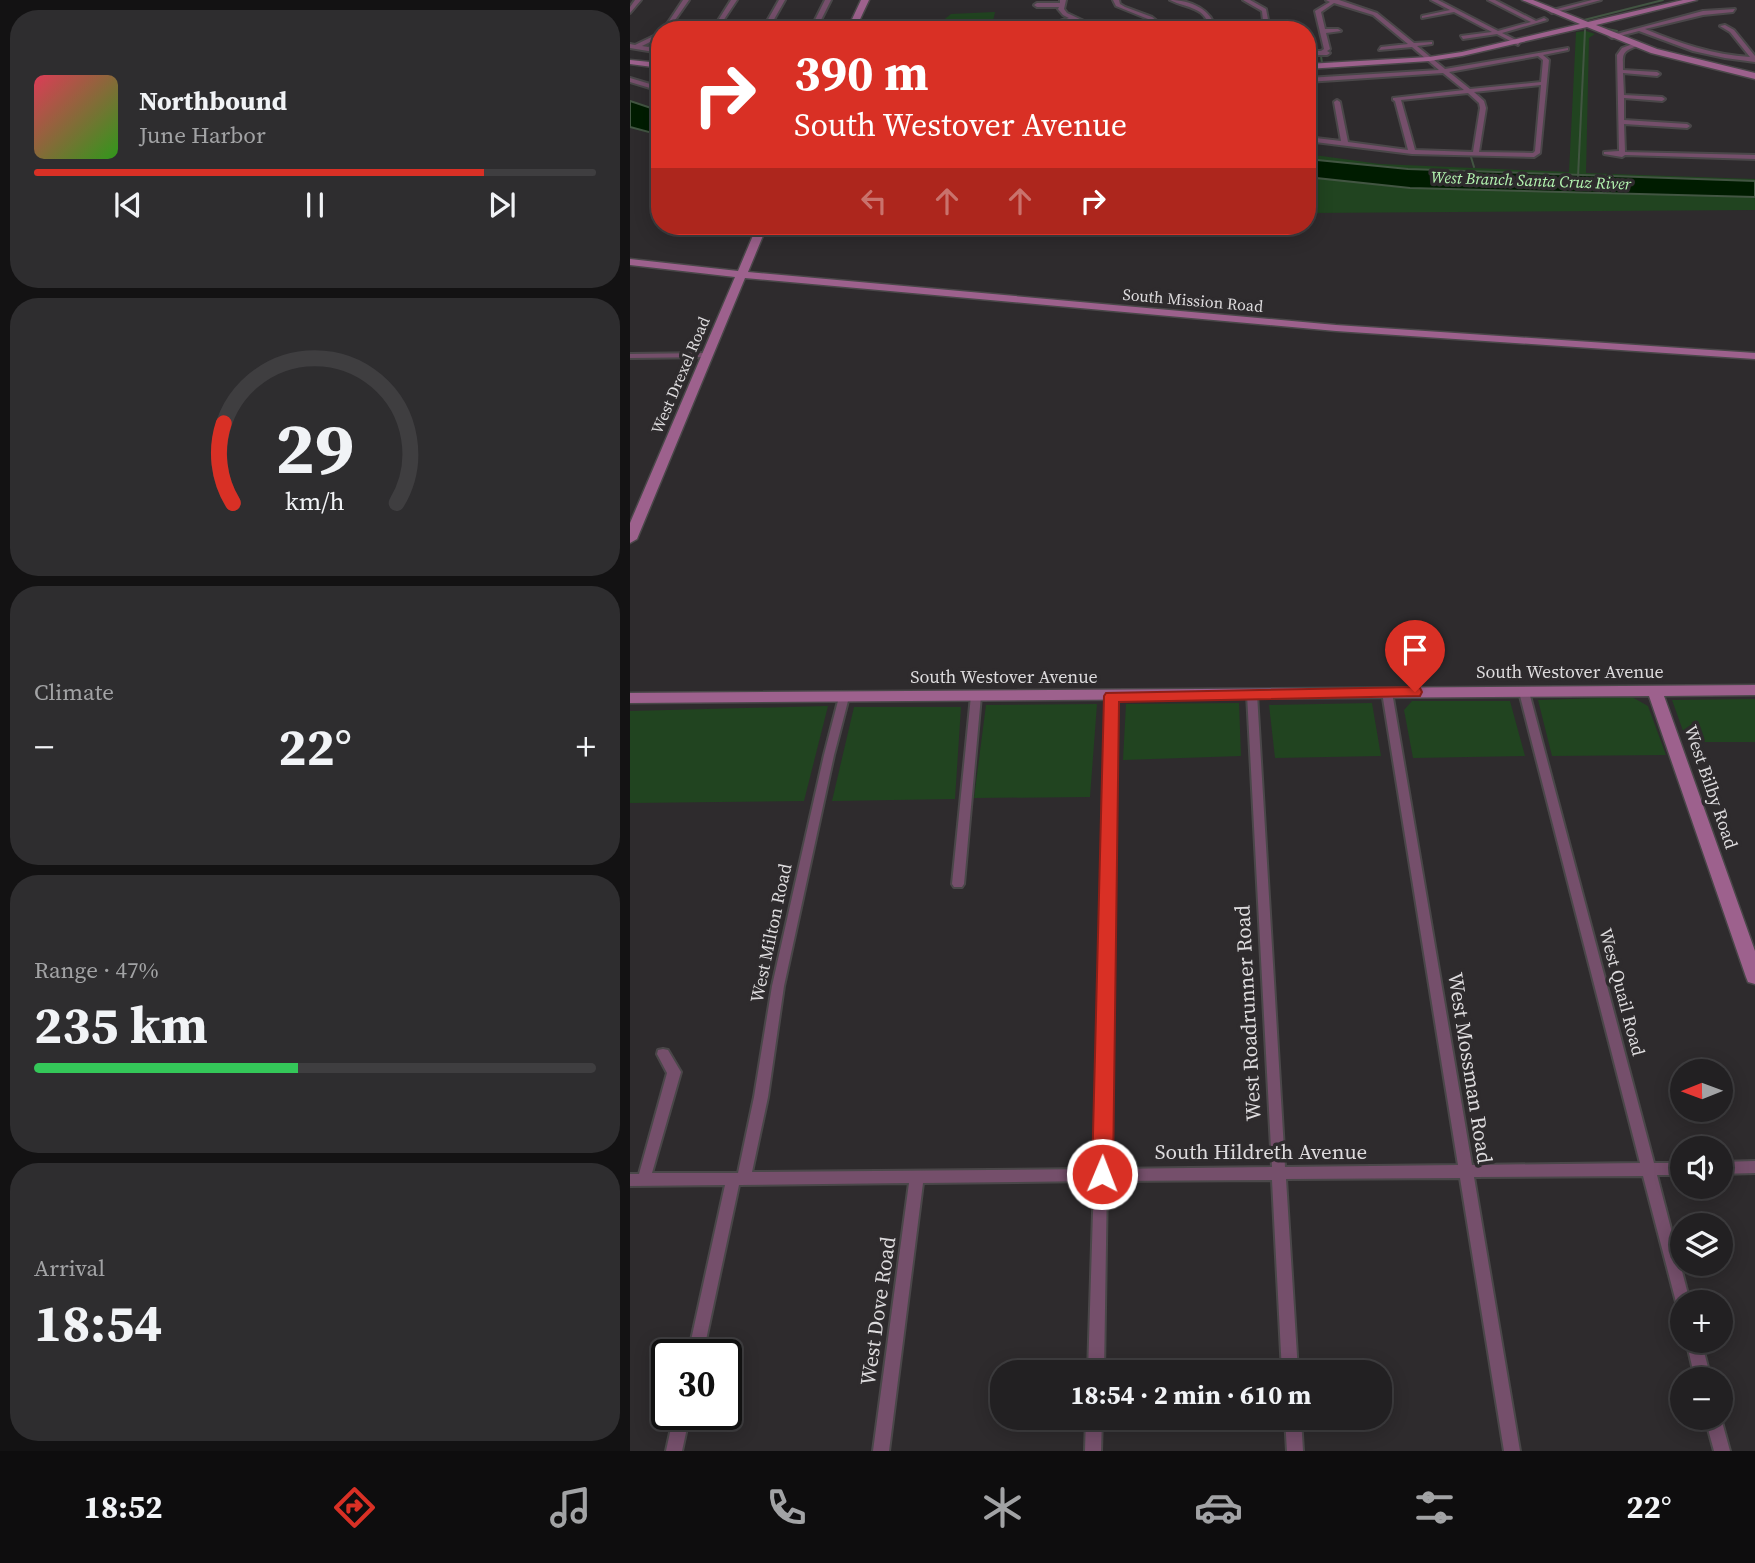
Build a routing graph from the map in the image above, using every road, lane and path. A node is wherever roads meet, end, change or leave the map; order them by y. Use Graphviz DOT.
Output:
graph roads {
  1 [pos="638,0"];
  2 [pos="686,0"];
  3 [pos="734,0"];
  4 [pos="782,0"];
  5 [pos="828,0"];
  6 [pos="865,0"];
  7 [pos="1116,0"];
  8 [pos="1173,0"];
  9 [pos="1246,0"];
  10 [pos="1333,0"];
  11 [pos="1434,0"];
  12 [pos="1490,0"];
  13 [pos="1526,0"];
  14 [pos="1567,0"];
  15 [pos="1598,0"];
  16 [pos="1693,0"];
  17 [pos="1062,3"];
  18 [pos="1037,5"];
  19 [pos="1578,5"];
  20 [pos="1733,10"];
  21 [pos="630,11"];
  22 [pos="1452,11"];
  23 [pos="1552,11"];
  24 [pos="1424,17"];
  25 [pos="1073,19"];
  26 [pos="1544,20"];
  27 [pos="671,21"];
  28 [pos="720,21"];
  29 [pos="770,21"];
  30 [pos="818,21"];
  31 [pos="855,21"];
  32 [pos="1066,21"];
  33 [pos="1078,21"];
  34 [pos="1155,21"];
  35 [pos="1213,21"];
  36 [pos="1265,21"];
  37 [pos="1535,22"];
  38 [pos="1587,26"];
  39 [pos="1723,26"];
  40 [pos="1639,29"];
  41 [pos="1322,30"];
  42 [pos="1338,31"];
  43 [pos="1495,33"];
  44 [pos="1612,36"];
  45 [pos="1463,37"];
  46 [pos="651,39"];
  47 [pos="1430,43"];
  48 [pos="1518,43"];
  49 [pos="1413,45"];
  50 [pos="1635,45"];
  51 [pos="633,46"];
  52 [pos="651,49"];
  53 [pos="1381,49"];
  54 [pos="1566,50"];
  55 [pos="1316,53"];
  56 [pos="1539,54"];
  57 [pos="1429,59"];
  58 [pos="1755,60"];
  59 [pos="630,62"];
  60 [pos="651,65"];
  61 [pos="1316,65"];
  62 [pos="1443,71"];
  63 [pos="1620,71"];
  64 [pos="1657,74"];
  65 [pos="1755,75"];
  66 [pos="1316,79"];
  67 [pos="630,80"];
  68 [pos="1545,83"];
  69 [pos="651,86"];
  70 [pos="1471,92"];
  71 [pos="1620,96"];
  72 [pos="1662,99"];
  73 [pos="1337,102"];
  74 [pos="1621,122"];
  75 [pos="1687,126"];
  76 [pos="1316,140"];
  77 [pos="1346,145"];
  78 [pos="1412,152"];
  79 [pos="1476,153"];
  80 [pos="1606,153"];
  81 [pos="1622,155"];
  82 [pos="1755,157"];
  83 [pos="758,235"];
  84 [pos="630,262"];
  85 [pos="741,274"];
  86 [pos="708,355"];
  87 [pos="630,356"];
  88 [pos="1755,356"];
  89 [pos="631,534"];
  90 [pos="1755,690"];
  91 [pos="1656,691"];
  92 [pos="1387,692"];
  93 [pos="1524,692"];
  94 [pos="1252,694"];
  95 [pos="976,696"];
  96 [pos="1112,696"];
  97 [pos="844,697"];
  98 [pos="630,698"];
  99 [pos="958,884"];
  100 [pos="1755,977"];
  101 [pos="663,1054"];
  102 [pos="1755,1167"];
  103 [pos="1733,1168"];
  104 [pos="1648,1169"];
  105 [pos="1670,1169"];
  106 [pos="1466,1172"];
  107 [pos="1102,1174"];
  108 [pos="1277,1174"];
  109 [pos="917,1177"];
  110 [pos="739,1178"];
  111 [pos="637,1179"];
  112 [pos="1680,1290"];
  113 [pos="699,1339"];
  114 [pos="1096,1360"];
  115 [pos="1289,1360"];
  116 [pos="679,1430"];
  117 [pos="1094,1430"];
  118 [pos="1294,1430"];
  119 [pos="1716,1430"];
  120 [pos="674,1451"];
  121 [pos="881,1451"];
  122 [pos="1093,1451"];
  123 [pos="1295,1451"];
  124 [pos="1512,1451"];
  125 [pos="1722,1451"];
  1 -- 21 [label="street"];
  2 -- 27 [label="street"];
  3 -- 28 [label="street"];
  4 -- 29 [label="street"];
  5 -- 30 [label="street"];
  6 -- 31 [label="street"];
  7 -- 34 [label="street"];
  8 -- 35 [label="street"];
  9 -- 36 [label="street"];
  10 -- 41 [label="street"];
  10 -- 49 [label="street"];
  11 -- 22 [label="street"];
  12 -- 37 [label="street"];
  13 -- 23 [label="street"];
  14 -- 19 [label="street"];
  15 -- 19 [label="street"];
  16 -- 38 [label="street"];
  17 -- 18 [label="street"];
  17 -- 25 [label="street"];
  19 -- 23 [label="street"];
  20 -- 40 [label="street"];
  22 -- 24 [label="street"];
  22 -- 43 [label="street"];
  23 -- 38 [label="street"];
  25 -- 32 [label="street"];
  25 -- 33 [label="street"];
  26 -- 37 [label="street"];
  37 -- 43 [label="street"];
  38 -- 44 [label="street"];
  38 -- 48 [label="street"];
  39 -- 58 [label="street"];
  40 -- 44 [label="street"];
  40 -- 58 [label="street"];
  41 -- 42 [label="street"];
  41 -- 55 [label="street"];
  43 -- 45 [label="street"];
  43 -- 48 [label="street"];
  44 -- 50 [label="street"];
  46 -- 51 [label="street"];
  47 -- 49 [label="street"];
  48 -- 57 [label="street"];
  49 -- 53 [label="street"];
  49 -- 57 [label="street"];
  50 -- 63 [label="street"];
  50 -- 65 [label="street"];
  51 -- 52 [label="street"];
  54 -- 56 [label="street"];
  56 -- 62 [label="street"];
  56 -- 68 [label="street"];
  57 -- 61 [label="street"];
  57 -- 62 [label="street"];
  59 -- 60 [label="street"];
  62 -- 66 [label="street"];
  62 -- 70 [label="street"];
  63 -- 64 [label="street"];
  63 -- 71 [label="street"];
  67 -- 69 [label="street"];
  68 -- 70 [label="street"];
  68 -- 79 [label="street"];
  70 -- 78 [label="street"];
  70 -- 79 [label="street"];
  71 -- 72 [label="street"];
  71 -- 74 [label="street"];
  73 -- 77 [label="street"];
  74 -- 75 [label="street"];
  74 -- 81 [label="street"];
  76 -- 77 [label="street"];
  77 -- 78 [label="street"];
  78 -- 79 [label="street"];
  80 -- 81 [label="street"];
  81 -- 82 [label="street"];
  83 -- 85 [label="street, West Drexel Road"];
  84 -- 85 [label="street, South Mission Road"];
  85 -- 86 [label="street, West Drexel Road"];
  85 -- 88 [label="street, South Mission Road"];
  86 -- 87 [label="street"];
  86 -- 89 [label="street, West Drexel Road"];
  90 -- 91 [label="street, South Westover Avenue"];
  91 -- 93 [label="street, South Westover Avenue"];
  91 -- 100 [label="street, West Bilby Road"];
  92 -- 93 [label="street, South Westover Avenue"];
  92 -- 94 [label="street, South Westover Avenue"];
  92 -- 106 [label="street, West Mossman Road"];
  93 -- 104 [label="street, West Quail Road"];
  94 -- 96 [label="street, South Westover Avenue"];
  94 -- 108 [label="street, West Roadrunner Road"];
  95 -- 96 [label="street, South Westover Avenue"];
  95 -- 97 [label="street, South Westover Avenue"];
  95 -- 99 [label="street"];
  96 -- 107 [label="street"];
  97 -- 98 [label="street, South Westover Avenue"];
  97 -- 110 [label="street, West Milton Road"];
  101 -- 111 [label="street"];
  102 -- 103 [label="street"];
  104 -- 105 [label="street, South Hildreth Avenue"];
  104 -- 106 [label="street, South Hildreth Avenue"];
  104 -- 112 [label="street, West Quail Road"];
  106 -- 108 [label="street, South Hildreth Avenue"];
  106 -- 124 [label="street, West Mossman Road"];
  107 -- 108 [label="street, South Hildreth Avenue"];
  107 -- 109 [label="street, South Hildreth Avenue"];
  107 -- 114 [label="street"];
  108 -- 115 [label="street, West Roadrunner Road"];
  109 -- 110 [label="street, South Hildreth Avenue"];
  109 -- 121 [label="street, West Dove Road"];
  110 -- 111 [label="street, South Hildreth Avenue"];
  110 -- 113 [label="street, West Milton Road"];
  116 -- 120 [label="street"];
  117 -- 122 [label="street"];
  118 -- 123 [label="street"];
  119 -- 125 [label="street"];
}
